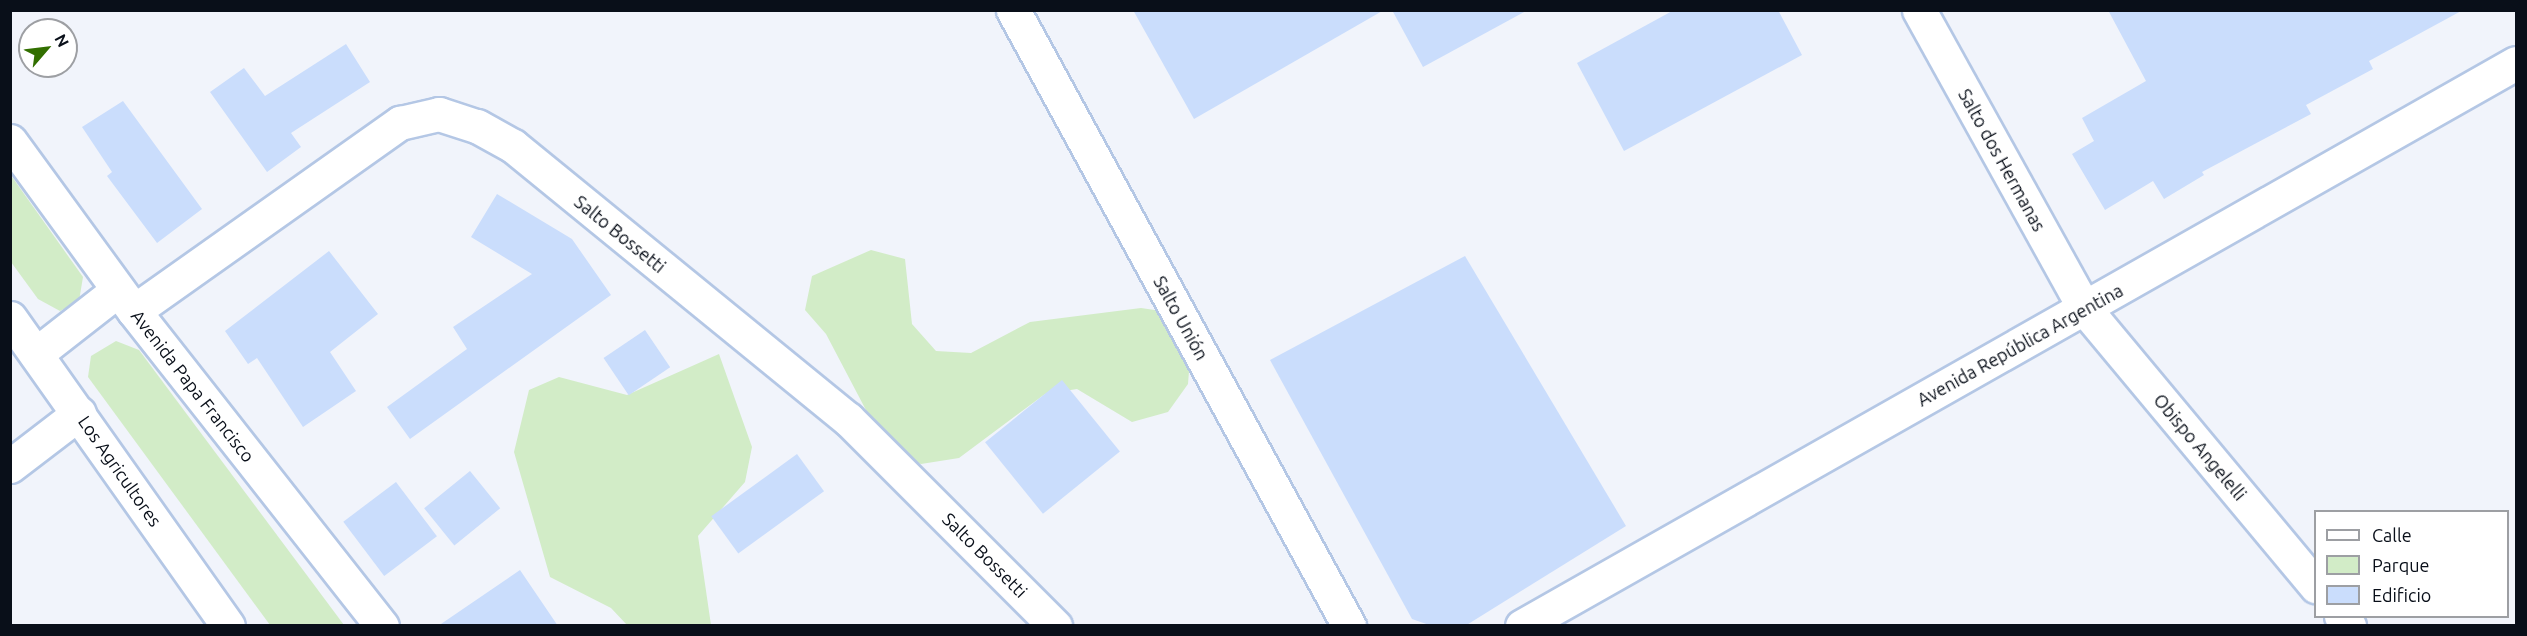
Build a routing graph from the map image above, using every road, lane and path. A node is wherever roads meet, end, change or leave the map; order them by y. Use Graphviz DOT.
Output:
graph roads {
  1 [pos="1013,10"];
  2 [pos="1919,10"];
  3 [pos="2517,63"];
  4 [pos="10,141"];
  5 [pos="126,300"];
  6 [pos="2085,309"];
  7 [pos="10,318"];
  8 [pos="36,354"];
  9 [pos="79,413"];
  10 [pos="10,466"];
  11 [pos="2314,584"];
  12 [pos="228,626"];
  13 [pos="382,626"];
  14 [pos="1055,626"];
  15 [pos="1349,626"];
  16 [pos="1522,626"];
  1 -- 15 [label="street, Salto Unión"];
  2 -- 6 [label="street, Salto dos Hermanas"];
  3 -- 6 [label="street, Avenida República Argentina"];
  4 -- 5 [label="street, Avenida Papa Francisco"];
  5 -- 8 [label="street, Salto Bossetti"];
  5 -- 13 [label="street, Avenida Papa Francisco"];
  5 -- 14 [label="street, Salto Bossetti"];
  6 -- 11 [label="street, Obispo Angelelli"];
  6 -- 16 [label="street, Avenida República Argentina"];
  7 -- 8 [label="street, Los Agricultores"];
  8 -- 9 [label="street, Los Agricultores"];
  9 -- 10 [label="street"];
  9 -- 12 [label="street, Los Agricultores"];
}
